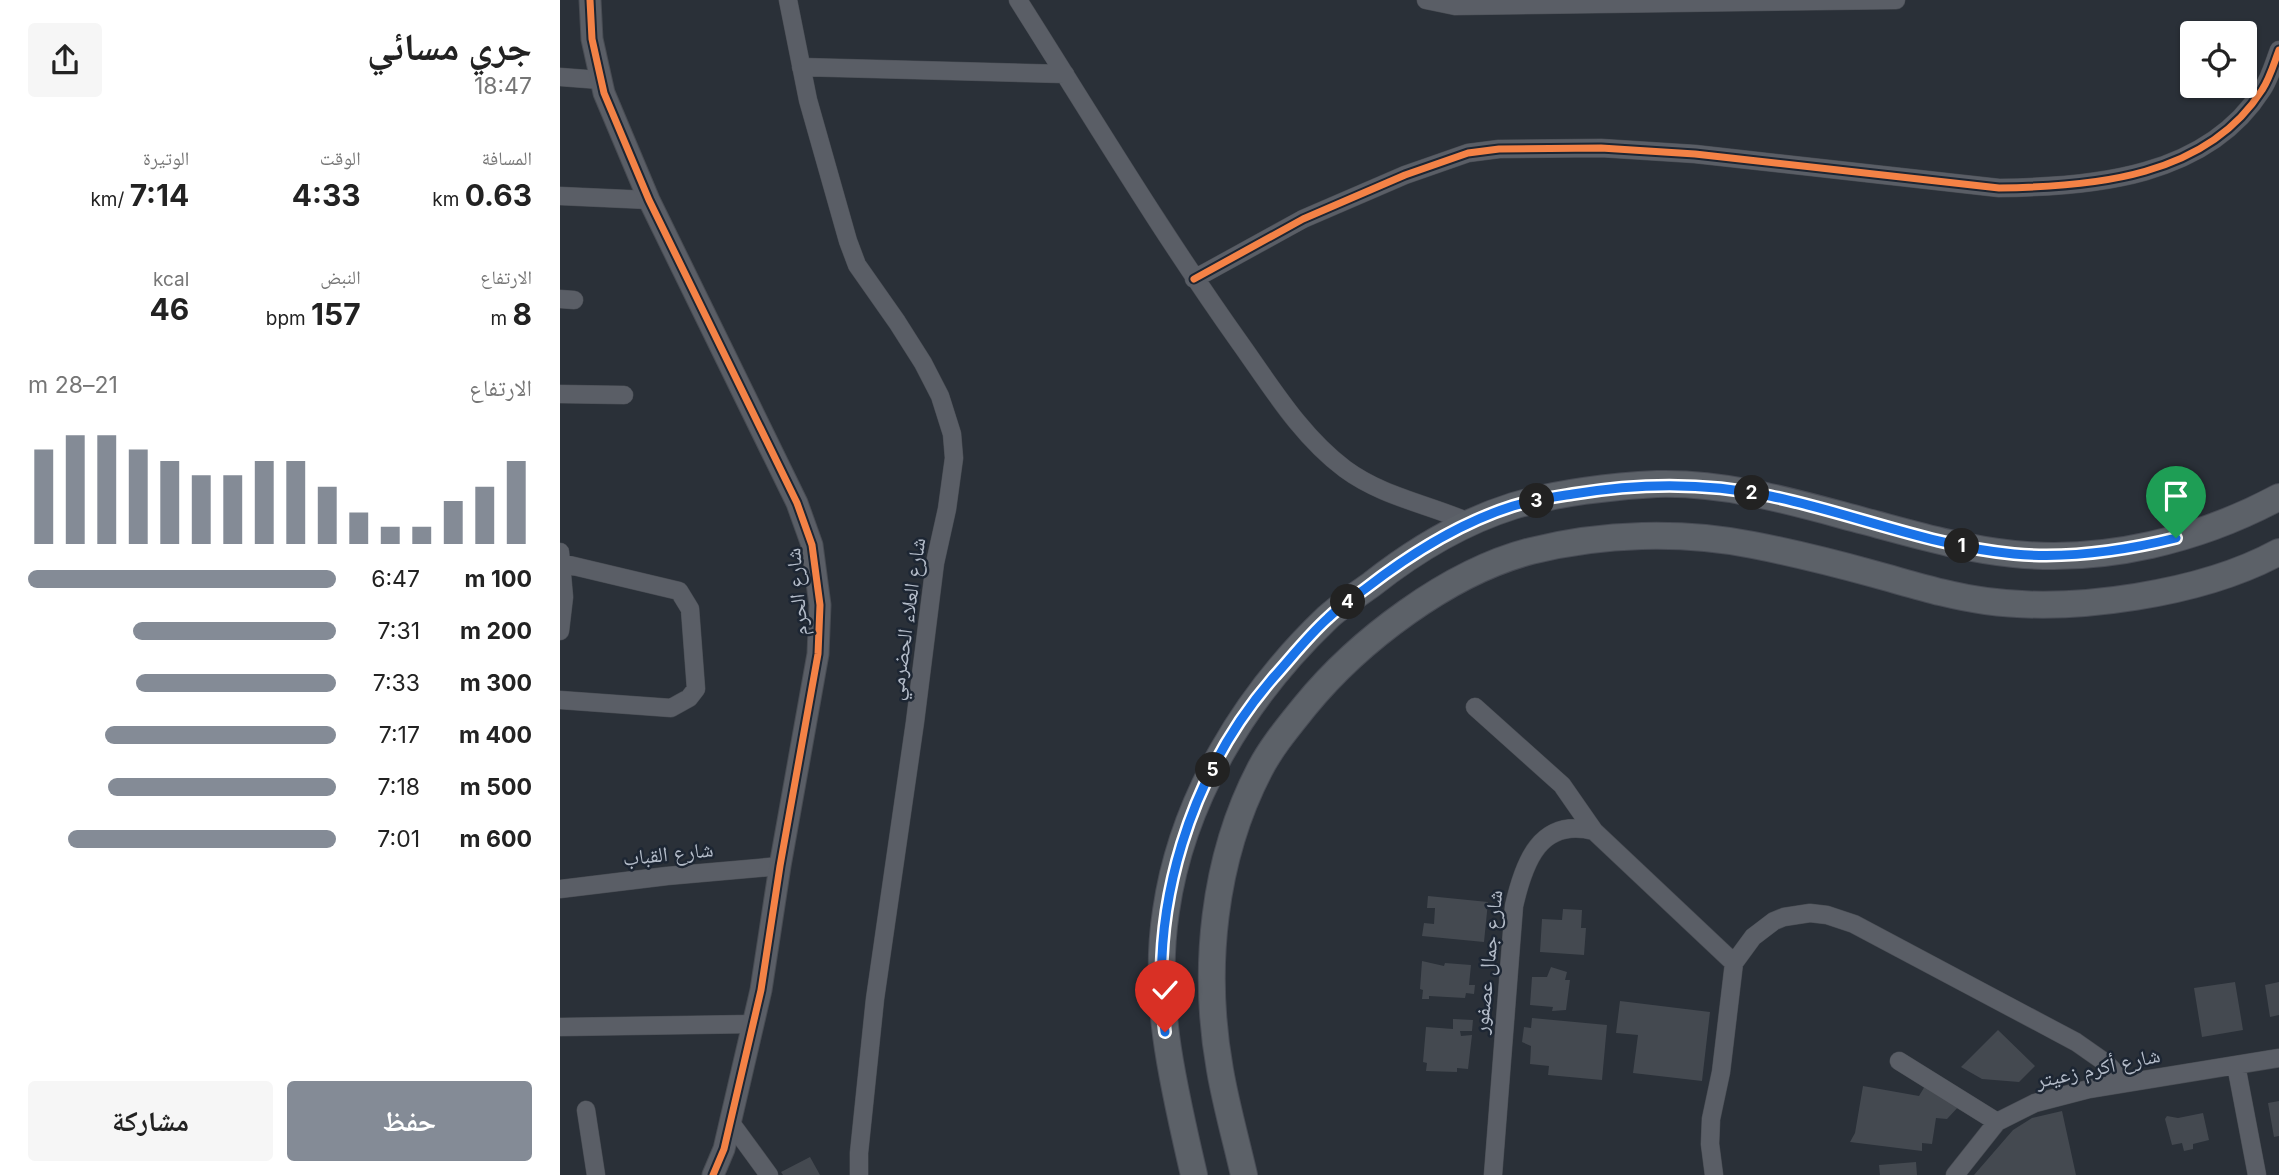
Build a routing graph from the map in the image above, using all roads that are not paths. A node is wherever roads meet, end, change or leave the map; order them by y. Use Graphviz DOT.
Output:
graph roads {
  1 [pos="590,0"];
  2 [pos="788,0"];
  3 [pos="1018,0"];
  4 [pos="1426,0"];
  5 [pos="1896,0"];
  6 [pos="2279,50"];
  7 [pos="802,67"];
  8 [pos="1065,74"];
  9 [pos="560,77"];
  10 [pos="600,80"];
  11 [pos="560,196"];
  12 [pos="649,200"];
  13 [pos="1194,279"];
  14 [pos="560,394"];
  15 [pos="624,395"];
  16 [pos="2279,497"];
  17 [pos="1471,523"];
  18 [pos="2279,552"];
  19 [pos="560,556"];
  20 [pos="560,631"];
  21 [pos="560,700"];
  22 [pos="1475,707"];
  23 [pos="1594,831"];
  24 [pos="780,866"];
  25 [pos="560,889"];
  26 [pos="1734,963"];
  27 [pos="753,1024"];
  28 [pos="561,1027"];
  29 [pos="2279,1058"];
  30 [pos="1899,1061"];
  31 [pos="2236,1065"];
  32 [pos="2125,1083"];
  33 [pos="586,1110"];
  34 [pos="1997,1122"];
  35 [pos="731,1123"];
  36 [pos="596,1175"];
  37 [pos="713,1175"];
  38 [pos="769,1175"];
  39 [pos="859,1175"];
  40 [pos="1194,1175"];
  41 [pos="1244,1175"];
  42 [pos="1493,1175"];
  43 [pos="1714,1175"];
  44 [pos="1955,1175"];
  45 [pos="2257,1175"];
  1 -- 10 [label="street, شارع الحرم"];
  2 -- 7 [label="street, شارع العلاء الحضرمي"];
  3 -- 8 [label="street"];
  4 -- 5 [label="street"];
  6 -- 13 [label="street"];
  7 -- 8 [label="street"];
  7 -- 39 [label="street, شارع العلاء الحضرمي"];
  8 -- 13 [label="street"];
  9 -- 10 [label="street"];
  10 -- 12 [label="street, شارع الحرم"];
  11 -- 12 [label="street"];
  12 -- 24 [label="street, شارع الحرم"];
  13 -- 17 [label="street"];
  14 -- 15 [label="street"];
  16 -- 17 [label="main road"];
  17 -- 40 [label="main road"];
  18 -- 41 [label="main road"];
  19 -- 20 [label="street"];
  19 -- 21 [label="street"];
  22 -- 23 [label="street"];
  23 -- 26 [label="street"];
  23 -- 42 [label="street, شارع جمال عصفور"];
  24 -- 25 [label="street, شارع القباب"];
  24 -- 27 [label="street, شارع الحرم"];
  26 -- 32 [label="street"];
  26 -- 43 [label="street"];
  27 -- 28 [label="street"];
  27 -- 35 [label="street, شارع الحرم"];
  29 -- 31 [label="street, شارع أكرم زعيتر"];
  30 -- 34 [label="street"];
  31 -- 32 [label="street, شارع أكرم زعيتر"];
  31 -- 45 [label="street"];
  32 -- 34 [label="street, شارع أكرم زعيتر"];
  33 -- 36 [label="street"];
  34 -- 44 [label="street, شارع أكرم زعيتر"];
  35 -- 37 [label="street, شارع الحرم"];
  35 -- 38 [label="street"];
}
